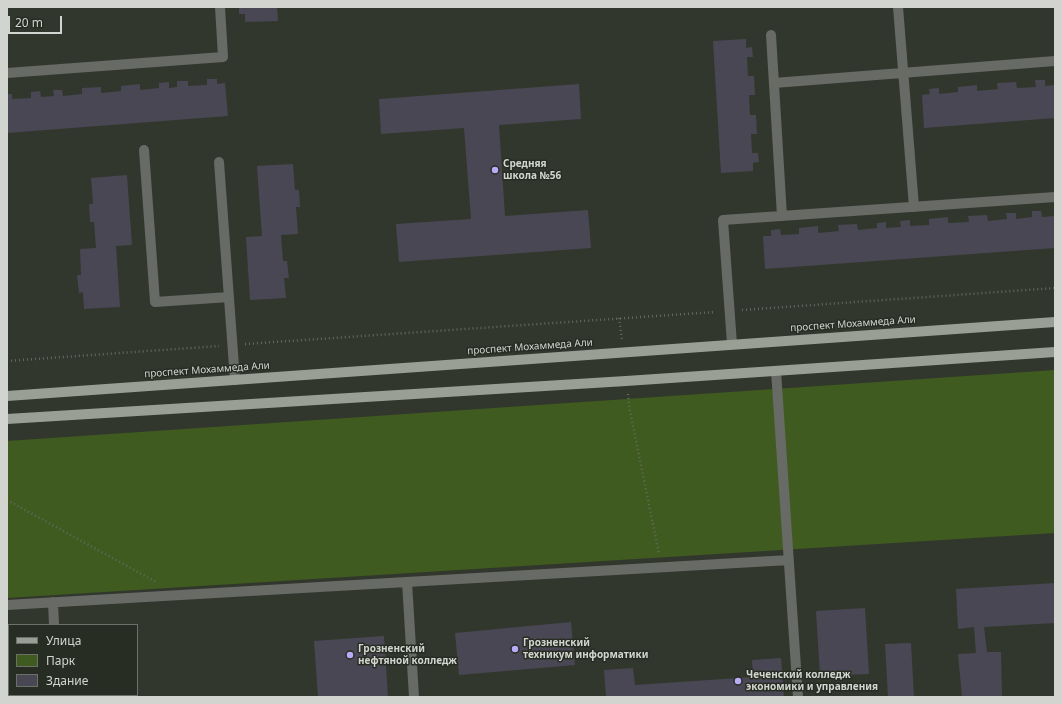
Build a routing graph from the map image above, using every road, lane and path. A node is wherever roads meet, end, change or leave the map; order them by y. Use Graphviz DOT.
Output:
graph roads {
  1 [pos="220,7"];
  2 [pos="898,7"];
  3 [pos="771,35"];
  4 [pos="1055,62"];
  5 [pos="7,73"];
  6 [pos="903,73"];
  7 [pos="774,83"];
  8 [pos="144,150"];
  9 [pos="219,162"];
  10 [pos="1055,197"];
  11 [pos="914,207"];
  12 [pos="782,216"];
  13 [pos="1055,288"];
  14 [pos="229,297"];
  15 [pos="730,311"];
  16 [pos="619,318"];
  17 [pos="1055,322"];
  18 [pos="732,344"];
  19 [pos="232,345"];
  20 [pos="623,352"];
  21 [pos="1055,352"];
  22 [pos="7,361"];
  23 [pos="776,371"];
  24 [pos="235,380"];
  25 [pos="626,381"];
  26 [pos="7,396"];
  27 [pos="7,419"];
  28 [pos="7,500"];
  29 [pos="789,560"];
  30 [pos="662,567"];
  31 [pos="407,582"];
  32 [pos="159,583"];
  33 [pos="53,602"];
  34 [pos="7,605"];
  35 [pos="54,624"];
  36 [pos="414,697"];
  37 [pos="798,697"];
  1 -- 5 [label="street"];
  2 -- 6 [label="street"];
  3 -- 7 [label="street"];
  4 -- 6 [label="street"];
  6 -- 7 [label="street"];
  6 -- 11 [label="street"];
  7 -- 12 [label="street"];
  8 -- 14 [label="street"];
  9 -- 14 [label="street"];
  10 -- 11 [label="street"];
  11 -- 12 [label="street"];
  12 -- 15 [label="street"];
  13 -- 15 [label="path"];
  14 -- 19 [label="street"];
  15 -- 16 [label="path"];
  15 -- 18 [label="street"];
  16 -- 19 [label="path"];
  16 -- 20 [label="path"];
  17 -- 18 [label="main road, проспект Мохаммеда Али"];
  18 -- 20 [label="main road, проспект Мохаммеда Али"];
  19 -- 22 [label="path"];
  19 -- 24 [label="street"];
  20 -- 24 [label="main road, проспект Мохаммеда Али"];
  21 -- 23 [label="main road"];
  23 -- 25 [label="main road"];
  23 -- 29 [label="street"];
  24 -- 26 [label="main road, проспект Мохаммеда Али"];
  25 -- 27 [label="main road"];
  25 -- 30 [label="path"];
  28 -- 32 [label="path"];
  29 -- 30 [label="street"];
  29 -- 37 [label="street"];
  30 -- 31 [label="street"];
  31 -- 33 [label="street"];
  31 -- 36 [label="street"];
  33 -- 34 [label="street"];
  33 -- 35 [label="street"];
}
